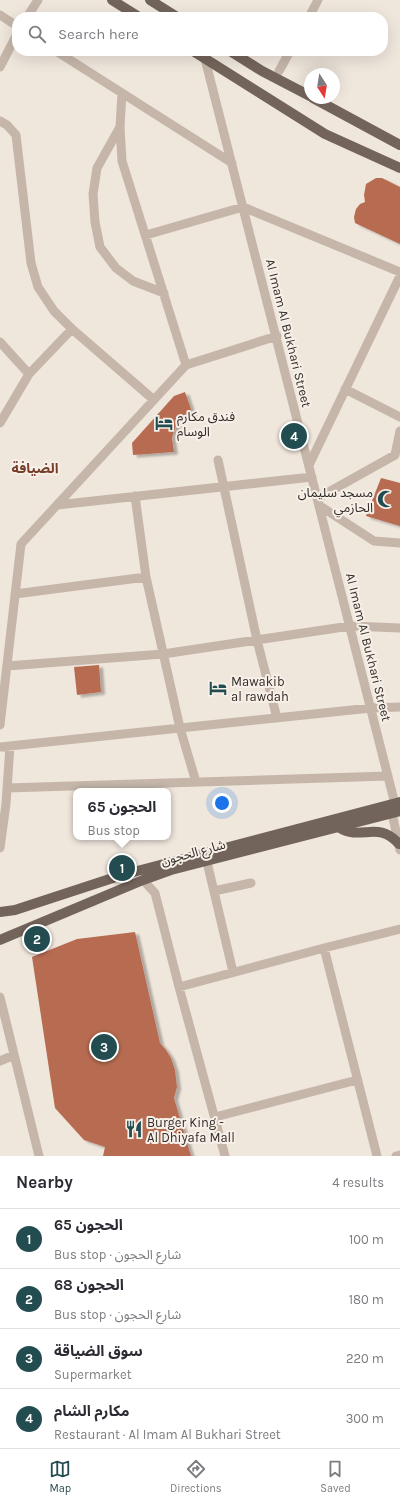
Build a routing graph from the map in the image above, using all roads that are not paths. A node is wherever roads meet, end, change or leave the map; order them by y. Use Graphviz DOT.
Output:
graph roads {
  1 [pos="38,0"];
  2 [pos="112,0"];
  3 [pos="150,0"];
  4 [pos="318,0"];
  5 [pos="30,12"];
  6 [pos="131,12"];
  7 [pos="169,12"];
  8 [pos="312,12"];
  9 [pos="0,15"];
  10 [pos="12,23"];
  11 [pos="12,43"];
  12 [pos="64,56"];
  13 [pos="200,56"];
  14 [pos="238,56"];
  15 [pos="287,56"];
  16 [pos="205,59"];
  17 [pos="0,66"];
  18 [pos="279,71"];
  19 [pos="122,93"];
  20 [pos="304,93"];
  21 [pos="324,104"];
  22 [pos="0,121"];
  23 [pos="120,127"];
  24 [pos="400,145"];
  25 [pos="232,163"];
  26 [pos="400,168"];
  27 [pos="243,207"];
  28 [pos="146,235"];
  29 [pos="400,272"];
  30 [pos="400,276"];
  31 [pos="164,293"];
  32 [pos="72,329"];
  33 [pos="277,336"];
  34 [pos="1,346"];
  35 [pos="186,365"];
  36 [pos="29,374"];
  37 [pos="345,390"];
  38 [pos="154,400"];
  39 [pos="400,417"];
  40 [pos="0,423"];
  41 [pos="400,430"];
  42 [pos="398,456"];
  43 [pos="218,460"];
  44 [pos="309,465"];
  45 [pos="312,477"];
  46 [pos="223,486"];
  47 [pos="135,496"];
  48 [pos="319,502"];
  49 [pos="57,505"];
  50 [pos="400,543"];
  51 [pos="146,577"];
  52 [pos="15,594"];
  53 [pos="350,626"];
  54 [pos="400,628"];
  55 [pos="257,640"];
  56 [pos="163,654"];
  57 [pos="7,666"];
  58 [pos="400,707"];
  59 [pos="371,708"];
  60 [pos="276,718"];
  61 [pos="0,725"];
  62 [pos="180,728"];
  63 [pos="10,746"];
  64 [pos="0,747"];
  65 [pos="388,776"];
  66 [pos="196,782"];
  67 [pos="7,788"];
  68 [pos="397,808"];
  69 [pos="340,828"];
  70 [pos="399,847"];
  71 [pos="0,848"];
  72 [pos="207,862"];
  73 [pos="143,880"];
  74 [pos="251,883"];
  75 [pos="214,891"];
  76 [pos="15,910"];
  77 [pos="0,912"];
  78 [pos="0,919"];
  79 [pos="400,929"];
  80 [pos="0,940"];
  81 [pos="324,948"];
  82 [pos="233,972"];
  83 [pos="179,987"];
  84 [pos="0,997"];
  85 [pos="14,1055"];
  86 [pos="0,1061"];
  87 [pos="357,1080"];
  88 [pos="215,1117"];
  89 [pos="400,1155"];
  90 [pos="39,1156"];
  91 [pos="225,1156"];
  92 [pos="377,1156"];
  93 [pos="396,1156"];
  1 -- 5 [label="street"];
  2 -- 6 [label="main road"];
  3 -- 7 [label="main road"];
  4 -- 8 [label="street"];
  9 -- 10 [label="street"];
  11 -- 17 [label="street"];
  12 -- 19 [label="street"];
  13 -- 16 [label="main road"];
  14 -- 20 [label="main road"];
  15 -- 18 [label="street"];
  16 -- 25 [label="street, Al Imam Al Bukhari Street"];
  16 -- 26 [label="main road"];
  19 -- 23 [label="street"];
  19 -- 25 [label="street"];
  21 -- 24 [label="main road"];
  22 -- 32 [label="street"];
  23 -- 28 [label="street"];
  23 -- 31 [label="street"];
  25 -- 27 [label="street, Al Imam Al Bukhari Street"];
  27 -- 28 [label="street"];
  27 -- 29 [label="street"];
  27 -- 33 [label="street, Al Imam Al Bukhari Street"];
  28 -- 31 [label="street"];
  30 -- 37 [label="street"];
  31 -- 35 [label="street"];
  32 -- 36 [label="street"];
  32 -- 38 [label="street"];
  33 -- 35 [label="street"];
  33 -- 44 [label="street, Al Imam Al Bukhari Street"];
  34 -- 36 [label="street"];
  35 -- 38 [label="street"];
  36 -- 40 [label="street"];
  37 -- 39 [label="street"];
  37 -- 44 [label="street"];
  38 -- 49 [label="street"];
  41 -- 42 [label="street"];
  42 -- 48 [label="street"];
  43 -- 46 [label="street"];
  44 -- 45 [label="street, Al Imam Al Bukhari Street"];
  45 -- 46 [label="street"];
  45 -- 48 [label="street, Al Imam Al Bukhari Street"];
  46 -- 47 [label="street"];
  46 -- 55 [label="street"];
  47 -- 49 [label="street"];
  47 -- 51 [label="street"];
  48 -- 50 [label="street"];
  48 -- 53 [label="street, Al Imam Al Bukhari Street"];
  49 -- 52 [label="street"];
  51 -- 52 [label="street"];
  51 -- 56 [label="street"];
  52 -- 57 [label="street"];
  53 -- 54 [label="street"];
  53 -- 55 [label="street"];
  53 -- 59 [label="street, Al Imam Al Bukhari Street"];
  55 -- 56 [label="street"];
  55 -- 60 [label="street"];
  56 -- 57 [label="street"];
  56 -- 62 [label="street"];
  57 -- 61 [label="street"];
  58 -- 59 [label="street"];
  59 -- 60 [label="street"];
  59 -- 65 [label="street, Al Imam Al Bukhari Street"];
  60 -- 62 [label="street"];
  62 -- 63 [label="street"];
  62 -- 66 [label="street"];
  63 -- 64 [label="street"];
  63 -- 67 [label="street"];
  65 -- 66 [label="street"];
  65 -- 68 [label="street, Al Imam Al Bukhari Street"];
  66 -- 67 [label="street"];
  67 -- 71 [label="street"];
  68 -- 69 [label="main road, شارع الحجون"];
  68 -- 70 [label="street, Al Imam Al Bukhari Street"];
  68 -- 76 [label="main road, شارع الحجون"];
  69 -- 70 [label="main road"];
  69 -- 72 [label="main road, شارع الحجون"];
  72 -- 73 [label="main road, شارع الحجون"];
  72 -- 75 [label="street"];
  73 -- 80 [label="main road, شارع الحجون"];
  73 -- 83 [label="street"];
  74 -- 75 [label="street"];
  75 -- 82 [label="street"];
  76 -- 77 [label="main road, شارع الحجون"];
  76 -- 78 [label="main road"];
  79 -- 81 [label="street"];
  81 -- 82 [label="street"];
  81 -- 87 [label="street"];
  82 -- 83 [label="street"];
  83 -- 88 [label="street"];
  84 -- 85 [label="street"];
  85 -- 86 [label="street"];
  85 -- 90 [label="street"];
  87 -- 88 [label="street"];
  87 -- 92 [label="street"];
  88 -- 91 [label="street"];
  89 -- 93 [label="street"];
}
